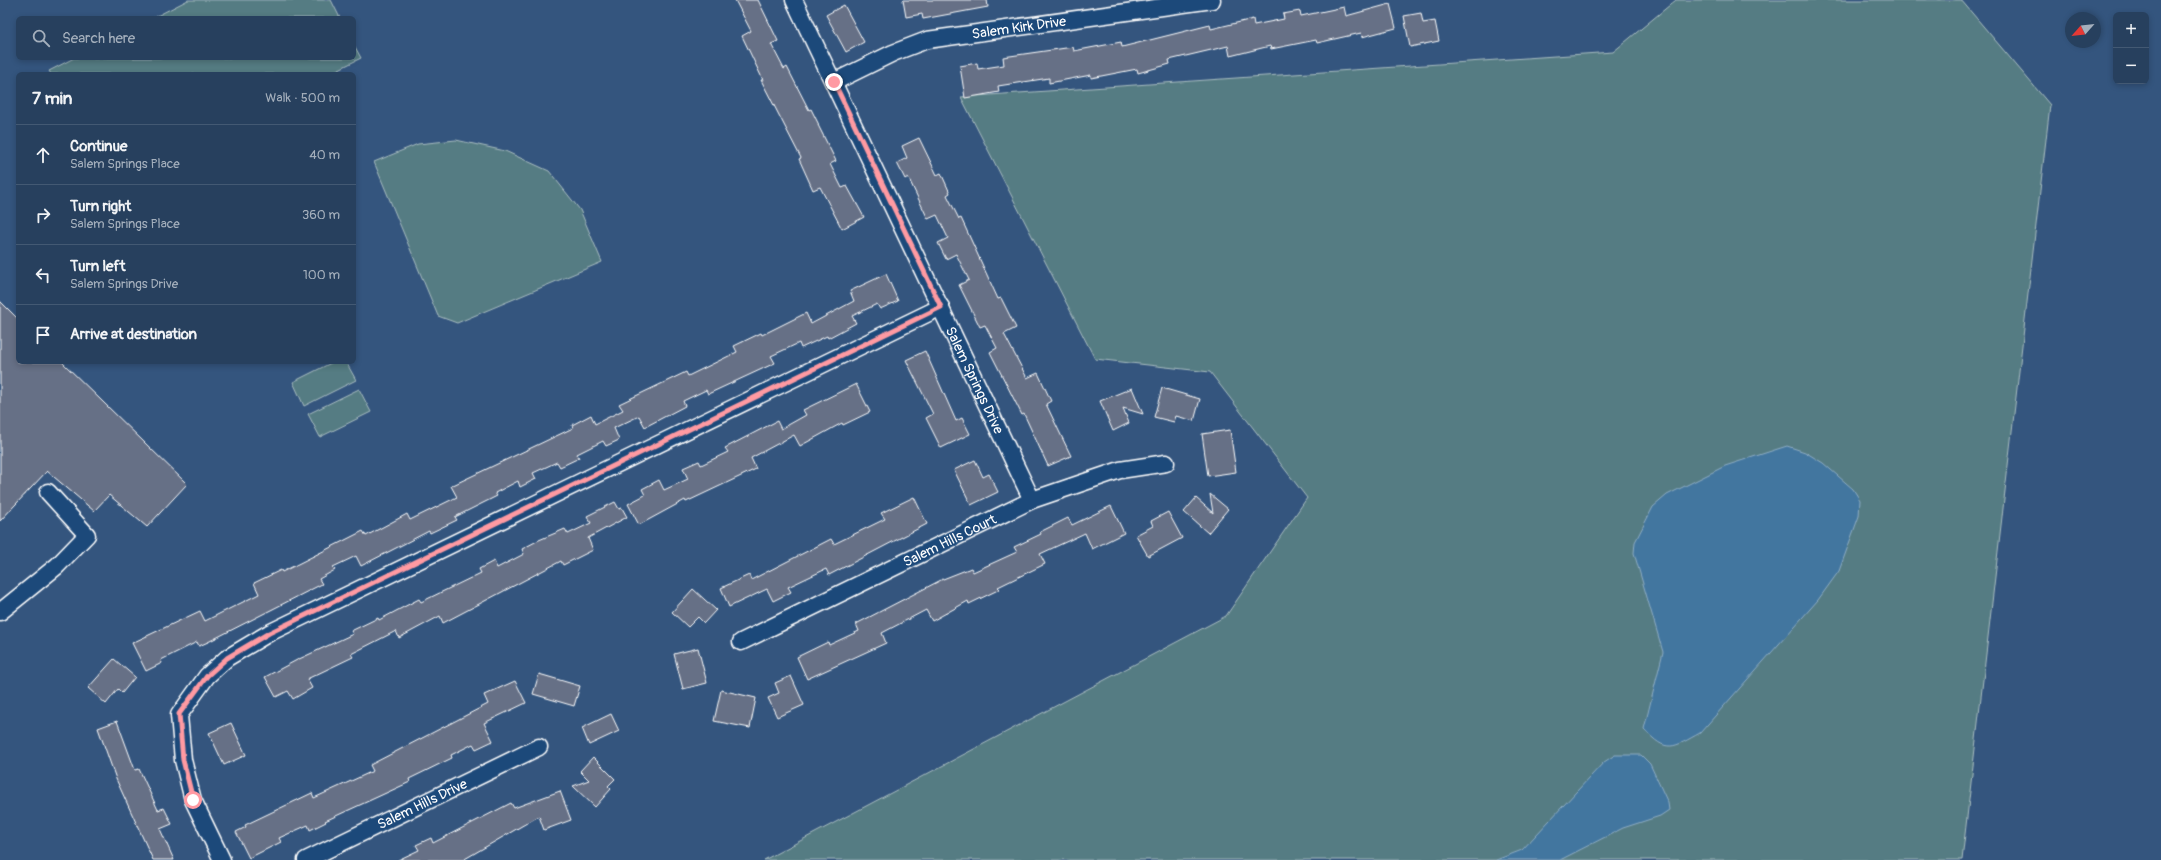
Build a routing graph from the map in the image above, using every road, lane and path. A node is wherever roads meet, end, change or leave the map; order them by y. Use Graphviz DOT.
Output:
graph roads {
  1 [pos="794,0"];
  2 [pos="1212,0"];
  3 [pos="834,82"];
  4 [pos="941,307"];
  5 [pos="1166,463"];
  6 [pos="48,492"];
  7 [pos="1032,500"];
  8 [pos="0,612"];
  9 [pos="741,642"];
  10 [pos="539,747"];
  11 [pos="222,860"];
  12 [pos="306,860"];
  1 -- 3 [label="street, Salem Springs Drive"];
  2 -- 3 [label="street, Salem Kirk Drive"];
  3 -- 4 [label="street, Salem Springs Drive"];
  4 -- 7 [label="street, Salem Springs Drive"];
  4 -- 11 [label="street"];
  5 -- 7 [label="street, Salem Hills Court"];
  6 -- 8 [label="street"];
  7 -- 9 [label="street, Salem Hills Court"];
  10 -- 12 [label="street, Salem Hills Drive"];
}
